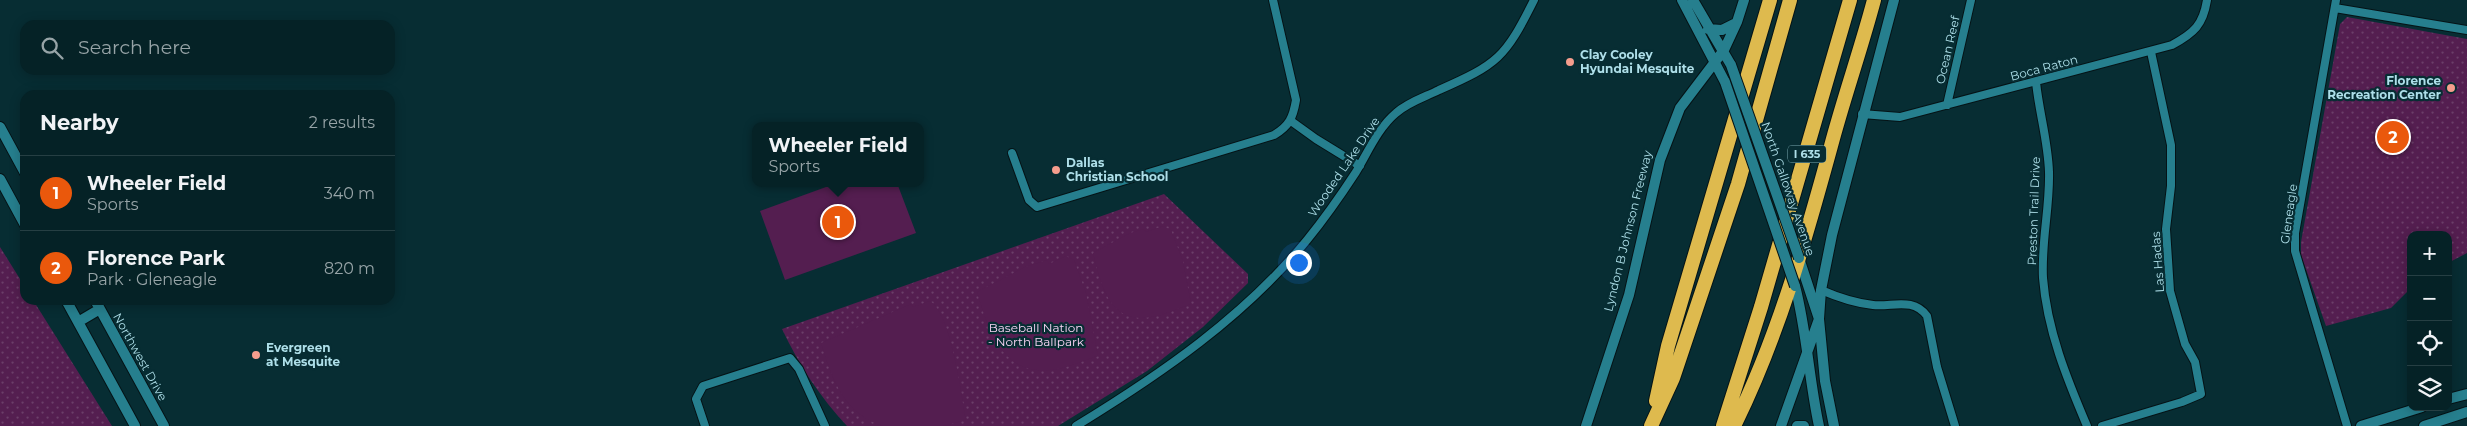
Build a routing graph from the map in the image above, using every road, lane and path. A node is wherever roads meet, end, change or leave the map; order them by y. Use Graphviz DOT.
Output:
graph roads {
  1 [pos="1273,0"];
  2 [pos="1534,0"];
  3 [pos="1682,0"];
  4 [pos="1693,0"];
  5 [pos="1744,0"];
  6 [pos="1770,0"];
  7 [pos="1790,0"];
  8 [pos="1850,0"];
  9 [pos="1874,0"];
  10 [pos="1894,0"];
  11 [pos="1971,0"];
  12 [pos="2207,0"];
  13 [pos="2335,4"];
  14 [pos="1737,22"];
  15 [pos="1708,29"];
  16 [pos="2467,30"];
  17 [pos="1724,50"];
  18 [pos="2151,52"];
  19 [pos="1715,62"];
  20 [pos="2036,82"];
  21 [pos="1947,105"];
  22 [pos="1862,114"];
  23 [pos="1291,121"];
  24 [pos="0,127"];
  25 [pos="1012,153"];
  26 [pos="20,164"];
  27 [pos="1360,166"];
  28 [pos="0,179"];
  29 [pos="20,216"];
  30 [pos="1783,248"];
  31 [pos="1826,266"];
  32 [pos="1801,272"];
  33 [pos="1821,290"];
  34 [pos="69,305"];
  35 [pos="96,305"];
  36 [pos="98,305"];
  37 [pos="1819,319"];
  38 [pos="78,322"];
  39 [pos="1808,352"];
  40 [pos="2467,394"];
  41 [pos="2452,398"];
  42 [pos="2411,411"];
  43 [pos="2467,412"];
  44 [pos="2379,423"];
  45 [pos="135,426"];
  46 [pos="164,426"];
  47 [pos="705,426"];
  48 [pos="825,426"];
  49 [pos="1076,426"];
  50 [pos="1586,426"];
  51 [pos="1651,426"];
  52 [pos="1724,426"];
  53 [pos="1734,426"];
  54 [pos="1781,426"];
  55 [pos="1797,426"];
  56 [pos="1804,426"];
  57 [pos="1819,426"];
  58 [pos="1834,426"];
  59 [pos="1955,426"];
  60 [pos="2087,426"];
  61 [pos="2102,426"];
  62 [pos="2347,426"];
  63 [pos="2361,426"];
  64 [pos="2424,426"];
  1 -- 23 [label="street"];
  2 -- 27 [label="street, Wooded Lake Drive"];
  3 -- 19 [label="main road, North Galloway Avenue"];
  4 -- 15 [label="main road, North Galloway Avenue"];
  5 -- 14 [label="main road, Lyndon B Johnson Freeway"];
  6 -- 51 [label="highway"];
  7 -- 51 [label="highway"];
  8 -- 52 [label="highway, I 635"];
  9 -- 53 [label="highway"];
  10 -- 22 [label="main road"];
  11 -- 21 [label="street, Ocean Reef"];
  12 -- 18 [label="street, Boca Raton"];
  13 -- 16 [label="street"];
  13 -- 62 [label="street, Gleneagle"];
  14 -- 15 [label="main road"];
  14 -- 17 [label="main road, Lyndon B Johnson Freeway"];
  15 -- 17 [label="main road, North Galloway Avenue"];
  17 -- 19 [label="main road, Lyndon B Johnson Freeway"];
  17 -- 32 [label="main road, North Galloway Avenue, bridge"];
  18 -- 20 [label="street, Boca Raton"];
  18 -- 61 [label="street, Las Hadas"];
  19 -- 30 [label="main road, North Galloway Avenue, bridge"];
  19 -- 50 [label="main road, Lyndon B Johnson Freeway"];
  20 -- 21 [label="street, Boca Raton"];
  20 -- 60 [label="street, Preston Trail Drive"];
  21 -- 22 [label="street, Boca Raton"];
  22 -- 31 [label="main road"];
  23 -- 25 [label="street"];
  23 -- 27 [label="street"];
  24 -- 26 [label="main road"];
  27 -- 49 [label="street, Wooded Lake Drive"];
  28 -- 29 [label="main road"];
  30 -- 32 [label="main road"];
  30 -- 39 [label="main road, North Galloway Avenue, bridge"];
  31 -- 32 [label="main road"];
  31 -- 33 [label="main road"];
  32 -- 37 [label="main road, North Galloway Avenue"];
  33 -- 37 [label="main road"];
  33 -- 59 [label="street"];
  34 -- 38 [label="main road"];
  35 -- 38 [label="main road"];
  36 -- 46 [label="main road, Northwest Drive"];
  37 -- 39 [label="main road"];
  37 -- 58 [label="main road, North Galloway Avenue"];
  38 -- 45 [label="main road"];
  39 -- 54 [label="main road"];
  39 -- 57 [label="main road, North Galloway Avenue"];
  40 -- 41 [label="main road"];
  42 -- 44 [label="main road"];
  43 -- 64 [label="main road"];
  44 -- 63 [label="main road"];
  47 -- 48 [label="street"];
  55 -- 56 [label="main road"];
}
